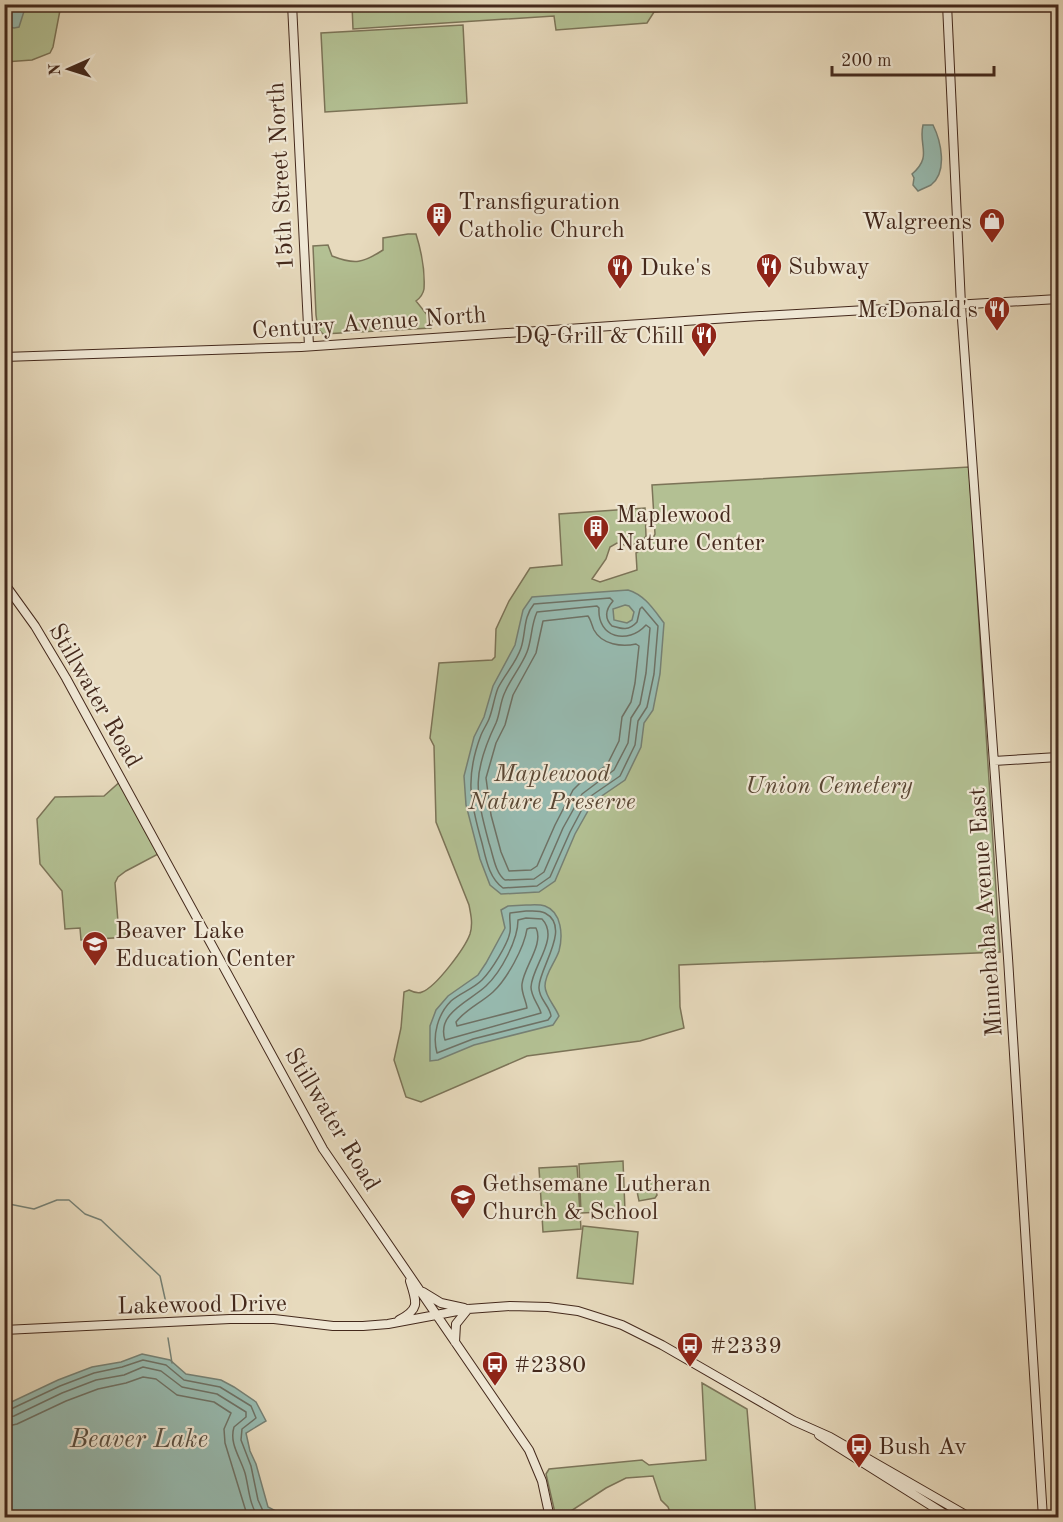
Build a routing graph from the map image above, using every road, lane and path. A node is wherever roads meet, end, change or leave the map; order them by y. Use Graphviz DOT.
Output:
graph roads {
  1 [pos="291,4"];
  2 [pos="947,4"];
  3 [pos="1059,299"];
  4 [pos="961,304"];
  5 [pos="309,346"];
  6 [pos="4,357"];
  7 [pos="4,583"];
  8 [pos="1059,757"];
  9 [pos="994,761"];
  10 [pos="408,1274"];
  11 [pos="416,1286"];
  12 [pos="468,1309"];
  13 [pos="436,1315"];
  14 [pos="392,1324"];
  15 [pos="4,1330"];
  16 [pos="455,1344"];
  17 [pos="813,1431"];
  18 [pos="550,1518"];
  19 [pos="951,1518"];
  20 [pos="971,1518"];
  21 [pos="1043,1518"];
  1 -- 5 [label="main road, 15th Street North"];
  2 -- 4 [label="main road, Minnehaha Avenue East"];
  3 -- 4 [label="main road, Century Avenue North"];
  4 -- 5 [label="main road, Century Avenue North"];
  4 -- 9 [label="main road, Minnehaha Avenue East"];
  5 -- 6 [label="main road, Century Avenue North"];
  7 -- 10 [label="main road, Stillwater Road"];
  8 -- 9 [label="main road"];
  9 -- 21 [label="main road, Minnehaha Avenue East"];
  10 -- 11 [label="main road, Stillwater Road"];
  10 -- 14 [label="main road"];
  11 -- 12 [label="main road"];
  11 -- 13 [label="main road, Stillwater Road"];
  12 -- 13 [label="main road"];
  12 -- 16 [label="main road"];
  12 -- 17 [label="main road"];
  13 -- 14 [label="main road, Lakewood Drive"];
  13 -- 16 [label="main road, Stillwater Road"];
  14 -- 15 [label="main road, Lakewood Drive"];
  16 -- 18 [label="main road, Stillwater Road"];
  17 -- 19 [label="main road"];
  17 -- 20 [label="main road"];
}
